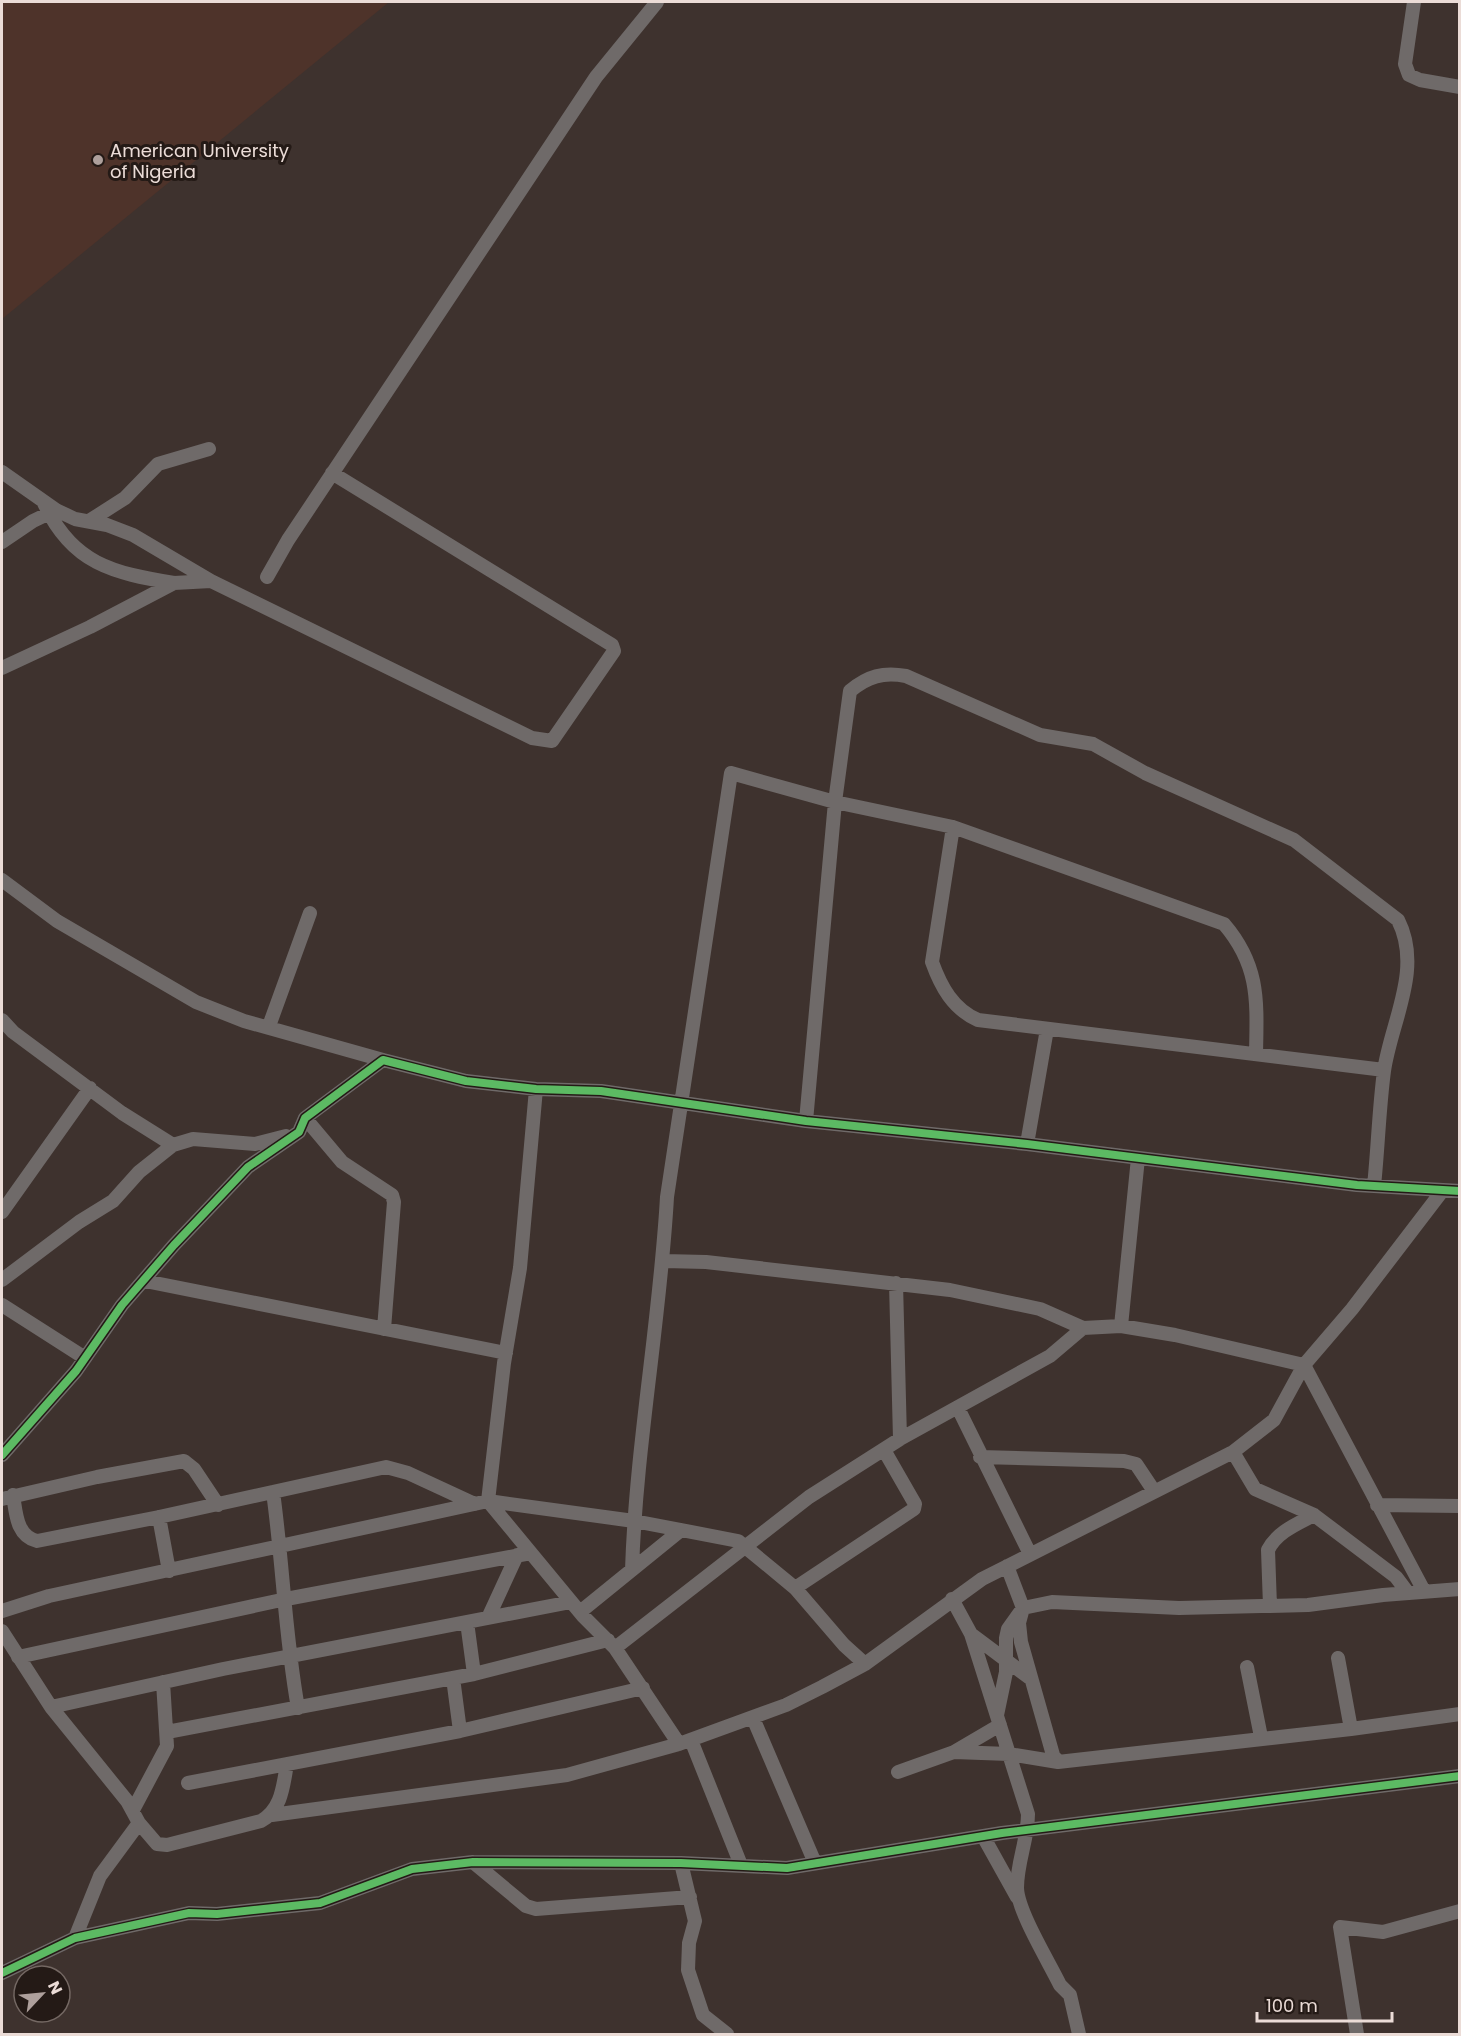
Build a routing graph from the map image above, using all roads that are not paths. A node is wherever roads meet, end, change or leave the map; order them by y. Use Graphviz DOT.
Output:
graph roads {
  1 [pos="657,2"];
  2 [pos="1414,2"];
  3 [pos="1460,87"];
  4 [pos="209,449"];
  5 [pos="2,472"];
  6 [pos="332,473"];
  7 [pos="49,508"];
  8 [pos="89,521"];
  9 [pos="2,542"];
  10 [pos="267,577"];
  11 [pos="211,581"];
  12 [pos="174,583"];
  13 [pos="2,668"];
  14 [pos="835,802"];
  15 [pos="953,827"];
  16 [pos="2,880"];
  17 [pos="310,913"];
  18 [pos="2,1020"];
  19 [pos="269,1026"];
  20 [pos="1047,1029"];
  21 [pos="1256,1054"];
  22 [pos="383,1060"];
  23 [pos="1384,1070"];
  24 [pos="90,1088"];
  25 [pos="536,1089"];
  26 [pos="680,1101"];
  27 [pos="305,1118"];
  28 [pos="806,1121"];
  29 [pos="299,1132"];
  30 [pos="1027,1144"];
  31 [pos="173,1145"];
  32 [pos="1138,1158"];
  33 [pos="1374,1186"];
  34 [pos="1443,1190"];
  35 [pos="1460,1191"];
  36 [pos="2,1212"];
  37 [pos="664,1261"];
  38 [pos="2,1280"];
  39 [pos="145,1281"];
  40 [pos="896,1283"];
  41 [pos="2,1305"];
  42 [pos="1121,1326"];
  43 [pos="1083,1328"];
  44 [pos="384,1329"];
  45 [pos="506,1353"];
  46 [pos="85,1358"];
  47 [pos="1304,1365"];
  48 [pos="958,1408"];
  49 [pos="900,1439"];
  50 [pos="884,1450"];
  51 [pos="1233,1452"];
  52 [pos="2,1455"];
  53 [pos="981,1456"];
  54 [pos="1154,1491"];
  55 [pos="273,1492"];
  56 [pos="7,1497"];
  57 [pos="482,1503"];
  58 [pos="218,1504"];
  59 [pos="1377,1505"];
  60 [pos="1460,1506"];
  61 [pos="1314,1515"];
  62 [pos="159,1517"];
  63 [pos="633,1521"];
  64 [pos="681,1530"];
  65 [pos="745,1545"];
  66 [pos="281,1546"];
  67 [pos="524,1554"];
  68 [pos="1029,1554"];
  69 [pos="1007,1566"];
  70 [pos="632,1569"];
  71 [pos="169,1571"];
  72 [pos="795,1588"];
  73 [pos="1460,1589"];
  74 [pos="1424,1592"];
  75 [pos="1408,1593"];
  76 [pos="286,1599"];
  77 [pos="952,1599"];
  78 [pos="1270,1606"];
  79 [pos="576,1607"];
  80 [pos="1023,1608"];
  81 [pos="2,1611"];
  82 [pos="488,1618"];
  83 [pos="467,1622"];
  84 [pos="2,1630"];
  85 [pos="971,1634"];
  86 [pos="612,1644"];
  87 [pos="289,1656"];
  88 [pos="18,1657"];
  89 [pos="1338,1658"];
  90 [pos="1006,1659"];
  91 [pos="865,1664"];
  92 [pos="1246,1666"];
  93 [pos="474,1674"];
  94 [pos="453,1678"];
  95 [pos="1031,1679"];
  96 [pos="163,1682"];
  97 [pos="643,1689"];
  98 [pos="51,1707"];
  99 [pos="298,1708"];
  100 [pos="1460,1714"];
  101 [pos="753,1718"];
  102 [pos="998,1720"];
  103 [pos="1351,1729"];
  104 [pos="460,1731"];
  105 [pos="167,1732"];
  106 [pos="1261,1737"];
  107 [pos="685,1742"];
  108 [pos="954,1752"];
  109 [pos="1009,1754"];
  110 [pos="1058,1762"];
  111 [pos="287,1764"];
  112 [pos="898,1772"];
  113 [pos="1460,1776"];
  114 [pos="188,1783"];
  115 [pos="272,1815"];
  116 [pos="136,1816"];
  117 [pos="1028,1830"];
  118 [pos="983,1836"];
  119 [pos="473,1862"];
  120 [pos="681,1863"];
  121 [pos="815,1863"];
  122 [pos="741,1865"];
  123 [pos="690,1897"];
  124 [pos="1021,1905"];
  125 [pos="1460,1911"];
  126 [pos="75,1938"];
  127 [pos="2,1973"];
  128 [pos="703,2015"];
  129 [pos="708,2034"];
  130 [pos="727,2034"];
  131 [pos="1079,2034"];
  132 [pos="1357,2034"];
  1 -- 6 [label="street"];
  2 -- 3 [label="street"];
  4 -- 8 [label="street"];
  5 -- 7 [label="street"];
  6 -- 10 [label="street"];
  6 -- 11 [label="street"];
  7 -- 8 [label="street"];
  7 -- 9 [label="street"];
  7 -- 12 [label="street"];
  8 -- 11 [label="street"];
  11 -- 12 [label="street"];
  12 -- 13 [label="street"];
  14 -- 15 [label="street"];
  14 -- 23 [label="street"];
  14 -- 26 [label="street"];
  14 -- 28 [label="street"];
  15 -- 20 [label="street"];
  15 -- 21 [label="street"];
  16 -- 19 [label="street"];
  17 -- 19 [label="street"];
  18 -- 24 [label="street"];
  19 -- 22 [label="street"];
  20 -- 21 [label="street"];
  20 -- 30 [label="street"];
  21 -- 23 [label="street"];
  22 -- 25 [label="street"];
  22 -- 27 [label="street"];
  23 -- 33 [label="street"];
  24 -- 31 [label="street"];
  24 -- 36 [label="street"];
  25 -- 26 [label="street"];
  25 -- 45 [label="street"];
  26 -- 28 [label="street"];
  26 -- 37 [label="street"];
  27 -- 29 [label="street"];
  27 -- 44 [label="street"];
  28 -- 30 [label="street"];
  29 -- 31 [label="street"];
  29 -- 39 [label="street"];
  30 -- 32 [label="street"];
  31 -- 38 [label="street"];
  32 -- 33 [label="street"];
  32 -- 42 [label="street"];
  33 -- 34 [label="street"];
  34 -- 35 [label="street"];
  34 -- 47 [label="street"];
  37 -- 40 [label="street"];
  37 -- 63 [label="street"];
  39 -- 44 [label="street"];
  39 -- 46 [label="street"];
  40 -- 43 [label="street"];
  40 -- 49 [label="street"];
  41 -- 46 [label="street"];
  42 -- 43 [label="street"];
  42 -- 47 [label="street"];
  43 -- 48 [label="street"];
  44 -- 45 [label="street"];
  45 -- 57 [label="street"];
  46 -- 52 [label="street"];
  47 -- 51 [label="street"];
  47 -- 59 [label="street"];
  48 -- 49 [label="street"];
  48 -- 53 [label="street"];
  49 -- 50 [label="street"];
  50 -- 65 [label="street"];
  50 -- 72 [label="street"];
  51 -- 54 [label="street"];
  51 -- 61 [label="street"];
  53 -- 54 [label="street"];
  53 -- 68 [label="street"];
  54 -- 68 [label="street"];
  55 -- 57 [label="street"];
  55 -- 58 [label="street"];
  55 -- 66 [label="street"];
  56 -- 58 [label="street"];
  56 -- 62 [label="street"];
  57 -- 63 [label="street"];
  57 -- 66 [label="street"];
  57 -- 67 [label="street"];
  58 -- 62 [label="street"];
  59 -- 60 [label="street"];
  59 -- 74 [label="street"];
  61 -- 75 [label="street"];
  61 -- 78 [label="street"];
  62 -- 71 [label="street"];
  63 -- 64 [label="street"];
  63 -- 70 [label="street"];
  64 -- 65 [label="street"];
  64 -- 70 [label="street"];
  65 -- 72 [label="street"];
  65 -- 86 [label="street"];
  66 -- 71 [label="street"];
  66 -- 76 [label="street"];
  67 -- 76 [label="street"];
  67 -- 79 [label="street"];
  67 -- 82 [label="street"];
  68 -- 69 [label="street"];
  69 -- 77 [label="street"];
  69 -- 80 [label="street"];
  70 -- 79 [label="street"];
  71 -- 81 [label="street"];
  72 -- 91 [label="street"];
  73 -- 74 [label="street"];
  74 -- 75 [label="street"];
  75 -- 78 [label="street"];
  76 -- 87 [label="street"];
  76 -- 88 [label="street"];
  77 -- 85 [label="street"];
  77 -- 91 [label="street"];
  78 -- 80 [label="street"];
  79 -- 82 [label="street"];
  79 -- 86 [label="street"];
  80 -- 90 [label="street"];
  80 -- 95 [label="street"];
  82 -- 83 [label="street"];
  83 -- 87 [label="street"];
  83 -- 93 [label="street"];
  84 -- 88 [label="street"];
  85 -- 90 [label="street"];
  85 -- 102 [label="street"];
  86 -- 93 [label="street"];
  86 -- 97 [label="street"];
  87 -- 96 [label="street"];
  87 -- 99 [label="street"];
  88 -- 98 [label="street"];
  89 -- 103 [label="street"];
  90 -- 95 [label="street"];
  90 -- 102 [label="street"];
  91 -- 101 [label="street"];
  92 -- 106 [label="street"];
  93 -- 94 [label="street"];
  94 -- 99 [label="street"];
  94 -- 104 [label="street"];
  95 -- 110 [label="street"];
  96 -- 98 [label="street"];
  96 -- 105 [label="street"];
  97 -- 104 [label="street"];
  97 -- 107 [label="street"];
  98 -- 116 [label="street"];
  99 -- 105 [label="street"];
  100 -- 103 [label="street"];
  101 -- 107 [label="street"];
  101 -- 121 [label="street"];
  102 -- 108 [label="street"];
  102 -- 109 [label="street"];
  103 -- 106 [label="street"];
  104 -- 111 [label="street"];
  105 -- 116 [label="street"];
  106 -- 110 [label="street"];
  107 -- 115 [label="street"];
  107 -- 122 [label="street"];
  108 -- 109 [label="street"];
  108 -- 112 [label="street"];
  109 -- 110 [label="street"];
  109 -- 117 [label="street"];
  111 -- 114 [label="street"];
  111 -- 115 [label="street"];
  113 -- 117 [label="street"];
  115 -- 116 [label="street"];
  116 -- 126 [label="street"];
  117 -- 118 [label="street"];
  117 -- 124 [label="street"];
  118 -- 121 [label="street"];
  118 -- 124 [label="street"];
  119 -- 120 [label="street"];
  119 -- 123 [label="street"];
  119 -- 126 [label="street"];
  120 -- 122 [label="street"];
  120 -- 123 [label="street"];
  121 -- 122 [label="street"];
  123 -- 128 [label="street"];
  124 -- 131 [label="street"];
  125 -- 132 [label="street"];
  126 -- 127 [label="street"];
  128 -- 129 [label="street"];
  128 -- 130 [label="street"];
}
